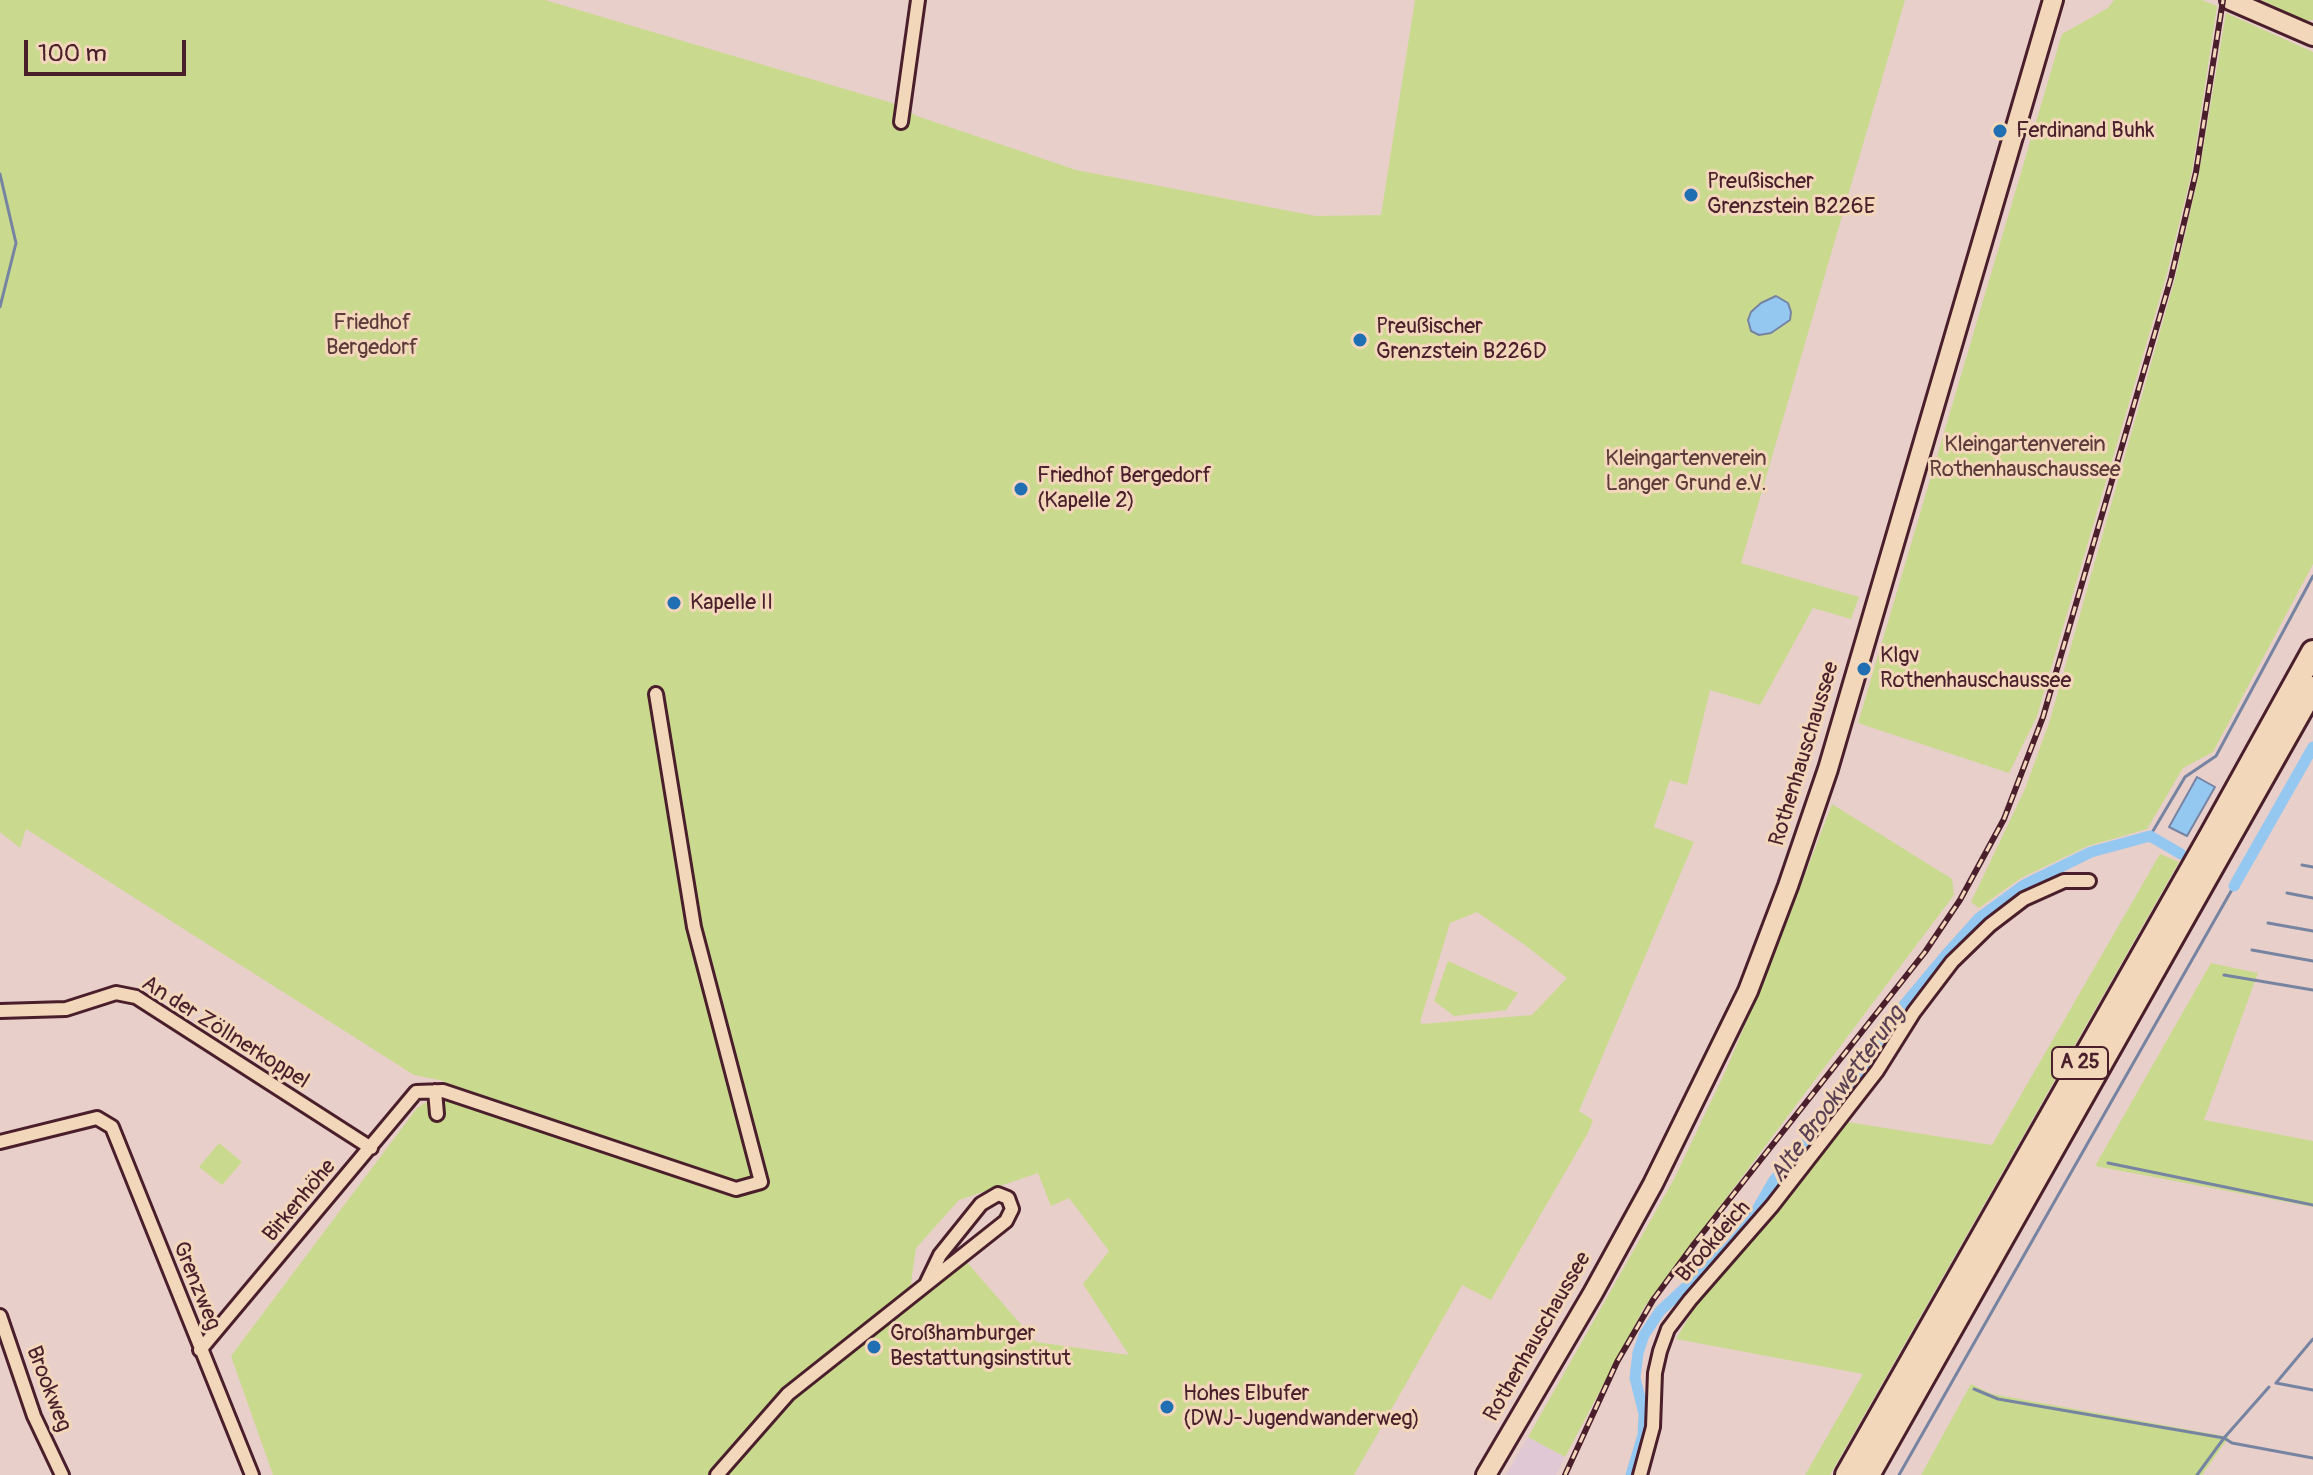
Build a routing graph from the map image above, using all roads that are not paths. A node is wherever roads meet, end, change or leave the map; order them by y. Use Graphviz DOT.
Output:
graph roads {
  1 [pos="918,0"];
  2 [pos="2053,0"];
  3 [pos="2230,0"];
  4 [pos="2313,36"];
  5 [pos="901,122"];
  6 [pos="2313,652"];
  7 [pos="2313,688"];
  8 [pos="656,694"];
  9 [pos="2089,881"];
  10 [pos="0,1011"];
  11 [pos="435,1091"];
  12 [pos="437,1114"];
  13 [pos="0,1142"];
  14 [pos="371,1148"];
  15 [pos="927,1282"];
  16 [pos="0,1316"];
  17 [pos="200,1350"];
  18 [pos="62,1475"];
  19 [pos="252,1475"];
  20 [pos="717,1475"];
  21 [pos="1486,1475"];
  22 [pos="1640,1475"];
  23 [pos="1847,1475"];
  24 [pos="1868,1475"];
  1 -- 5 [label="street"];
  2 -- 21 [label="main road, Rothenhauschaussee"];
  3 -- 4 [label="main road"];
  6 -- 23 [label="highway, A 25"];
  7 -- 24 [label="highway, A 25"];
  8 -- 11 [label="street"];
  9 -- 22 [label="street, Brookdeich"];
  10 -- 14 [label="street, An der Zöllnerkoppel"];
  11 -- 12 [label="street"];
  11 -- 14 [label="street, Birkenhöhe"];
  13 -- 17 [label="street, Grenzweg"];
  14 -- 17 [label="street, Birkenhöhe"];
  15 -- 15 [label="street"];
  15 -- 20 [label="street"];
  16 -- 18 [label="street, Brookweg"];
  17 -- 19 [label="street, Grenzweg"];
}
